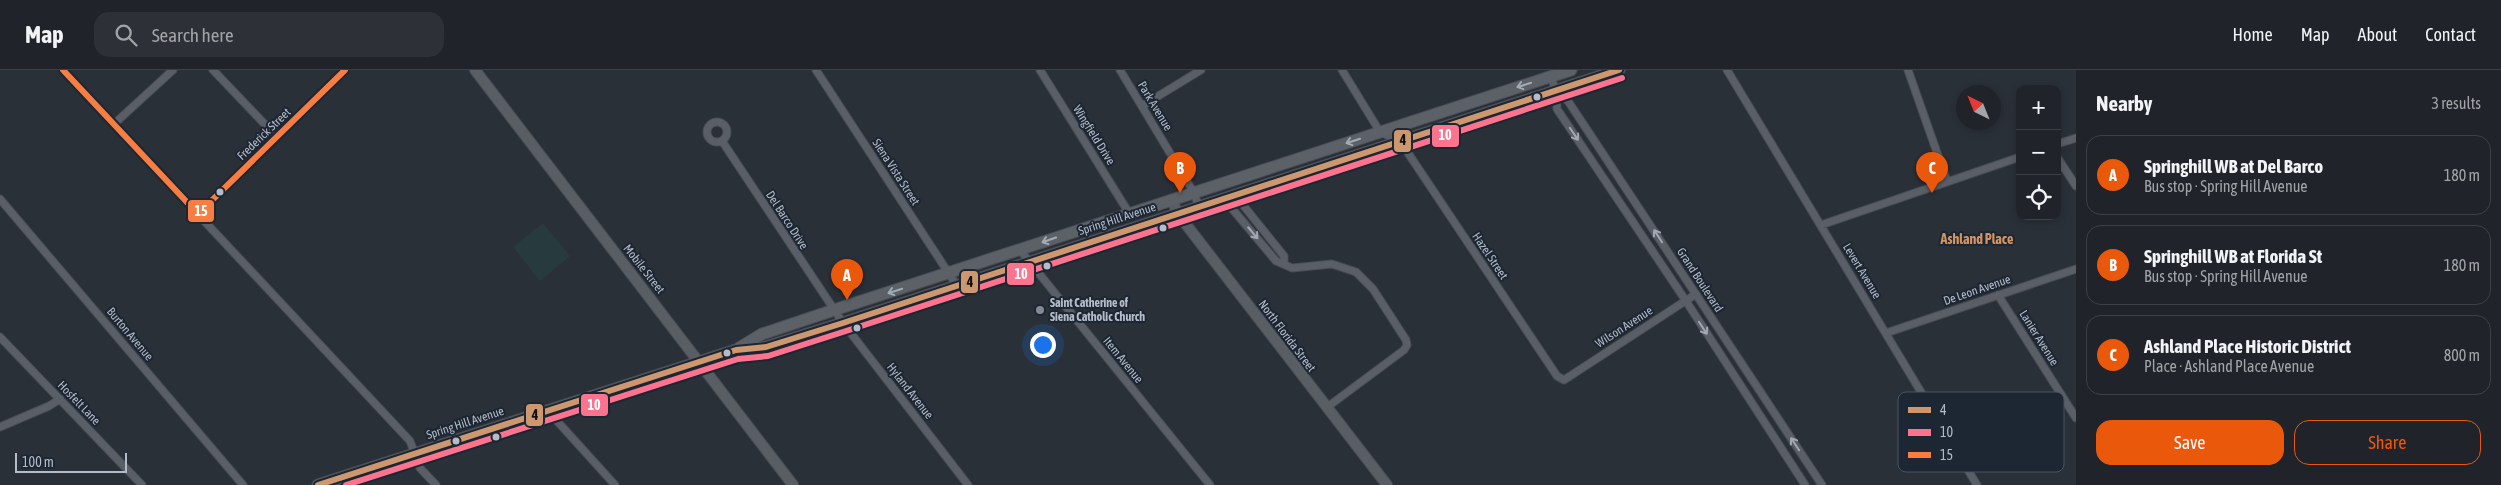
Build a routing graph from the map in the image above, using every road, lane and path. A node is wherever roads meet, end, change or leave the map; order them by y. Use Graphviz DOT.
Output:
graph roads {
  1 [pos="63,70"];
  2 [pos="173,70"];
  3 [pos="213,70"];
  4 [pos="345,70"];
  5 [pos="475,70"];
  6 [pos="816,70"];
  7 [pos="1040,70"];
  8 [pos="1120,70"];
  9 [pos="1201,70"];
  10 [pos="1342,70"];
  11 [pos="1571,70"];
  12 [pos="1619,70"];
  13 [pos="1727,70"];
  14 [pos="1908,70"];
  15 [pos="1551,77"];
  16 [pos="1556,91"];
  17 [pos="1142,106"];
  18 [pos="114,124"];
  19 [pos="1380,132"];
  20 [pos="277,137"];
  21 [pos="2076,138"];
  22 [pos="722,141"];
  23 [pos="1400,141"];
  24 [pos="2061,143"];
  25 [pos="2016,158"];
  26 [pos="2061,163"];
  27 [pos="1946,181"];
  28 [pos="2076,186"];
  29 [pos="1194,193"];
  30 [pos="1230,197"];
  31 [pos="0,199"];
  32 [pos="1172,200"];
  33 [pos="1199,207"];
  34 [pos="1129,213"];
  35 [pos="198,214"];
  36 [pos="1178,214"];
  37 [pos="1821,225"];
  38 [pos="1020,250"];
  39 [pos="1030,262"];
  40 [pos="1284,263"];
  41 [pos="2076,269"];
  42 [pos="948,273"];
  43 [pos="957,286"];
  44 [pos="1696,294"];
  45 [pos="1998,295"];
  46 [pos="1686,300"];
  47 [pos="834,310"];
  48 [pos="843,323"];
  49 [pos="1886,333"];
  50 [pos="0,337"];
  51 [pos="736,350"];
  52 [pos="700,362"];
  53 [pos="1564,380"];
  54 [pos="1921,392"];
  55 [pos="2060,392"];
  56 [pos="60,399"];
  57 [pos="2064,399"];
  58 [pos="1326,408"];
  59 [pos="548,411"];
  60 [pos="2076,418"];
  61 [pos="0,427"];
  62 [pos="415,454"];
  63 [pos="1969,472"];
  64 [pos="142,485"];
  65 [pos="243,485"];
  66 [pos="318,485"];
  67 [pos="436,485"];
  68 [pos="615,485"];
  69 [pos="793,485"];
  70 [pos="968,485"];
  71 [pos="1210,485"];
  72 [pos="1387,485"];
  73 [pos="1805,485"];
  74 [pos="1822,485"];
  75 [pos="1977,485"];
  1 -- 18 [label="street"];
  2 -- 18 [label="street"];
  3 -- 20 [label="street"];
  4 -- 20 [label="street, Frederick Street"];
  5 -- 52 [label="street, Mobile Street"];
  6 -- 42 [label="street, Siena Vista Street"];
  7 -- 34 [label="street, Wingfield Drive"];
  8 -- 17 [label="street, Park Avenue"];
  9 -- 17 [label="street"];
  10 -- 19 [label="street"];
  11 -- 15 [label="main road, Spring Hill Avenue"];
  12 -- 16 [label="main road, Spring Hill Avenue"];
  13 -- 37 [label="street, Levert Avenue"];
  14 -- 27 [label="street"];
  15 -- 16 [label="street, Grand Boulevard"];
  15 -- 19 [label="main road, Spring Hill Avenue, one-way"];
  16 -- 23 [label="main road, Spring Hill Avenue"];
  44 -- 16 [label="street, Grand Boulevard, one-way"];
  16 -- 46 [label="street, Grand Boulevard, one-way"];
  17 -- 29 [label="street, Park Avenue"];
  18 -- 35 [label="street"];
  19 -- 23 [label="street"];
  19 -- 29 [label="main road, Spring Hill Avenue, one-way"];
  20 -- 35 [label="street, Frederick Street"];
  21 -- 24 [label="street"];
  22 -- 47 [label="street, Del Barco Drive"];
  23 -- 30 [label="main road, Spring Hill Avenue"];
  23 -- 53 [label="street, Hazel Street"];
  25 -- 27 [label="street"];
  26 -- 28 [label="street"];
  27 -- 37 [label="street"];
  29 -- 32 [label="main road, Spring Hill Avenue"];
  29 -- 33 [label="street, Park Avenue"];
  30 -- 33 [label="main road, Spring Hill Avenue"];
  30 -- 40 [label="street"];
  30 -- 40 [label="street, one-way"];
  31 -- 65 [label="street, Burton Avenue"];
  32 -- 34 [label="main road, Spring Hill Avenue"];
  32 -- 36 [label="street, North Florida Street"];
  33 -- 36 [label="main road, Spring Hill Avenue"];
  34 -- 38 [label="main road, Spring Hill Avenue, one-way"];
  35 -- 62 [label="street"];
  36 -- 39 [label="main road, Spring Hill Avenue"];
  36 -- 58 [label="street, North Florida Street"];
  37 -- 49 [label="street, Levert Avenue"];
  38 -- 39 [label="street, Item Avenue"];
  38 -- 42 [label="main road, Spring Hill Avenue"];
  39 -- 43 [label="main road, Spring Hill Avenue"];
  39 -- 71 [label="street, Item Avenue"];
  40 -- 58 [label="street"];
  41 -- 45 [label="street, De Leon Avenue"];
  42 -- 43 [label="street, Siena Vista Street"];
  42 -- 47 [label="main road, Spring Hill Avenue, one-way"];
  43 -- 48 [label="main road, Spring Hill Avenue"];
  44 -- 46 [label="street, Wilson Avenue"];
  74 -- 44 [label="street, Grand Boulevard, one-way"];
  45 -- 49 [label="street, De Leon Avenue"];
  45 -- 55 [label="street, Lanier Avenue"];
  46 -- 53 [label="street, Wilson Avenue"];
  46 -- 73 [label="street, Grand Boulevard, one-way"];
  47 -- 48 [label="street, Hyland Avenue"];
  47 -- 51 [label="main road, Spring Hill Avenue"];
  48 -- 51 [label="main road, Spring Hill Avenue"];
  48 -- 70 [label="street, Hyland Avenue"];
  49 -- 54 [label="street, Levert Avenue"];
  50 -- 56 [label="street, Hosfelt Lane"];
  51 -- 52 [label="main road, Spring Hill Avenue"];
  52 -- 59 [label="main road, Spring Hill Avenue"];
  52 -- 69 [label="street, Mobile Street"];
  56 -- 61 [label="street"];
  56 -- 64 [label="street, Hosfelt Lane"];
  57 -- 60 [label="street, Lanier Avenue"];
  58 -- 72 [label="street, North Florida Street"];
  59 -- 62 [label="main road, Spring Hill Avenue"];
  59 -- 68 [label="street"];
  62 -- 66 [label="main road, Spring Hill Avenue"];
  62 -- 67 [label="street"];
  63 -- 75 [label="street, Levert Avenue"];
}
